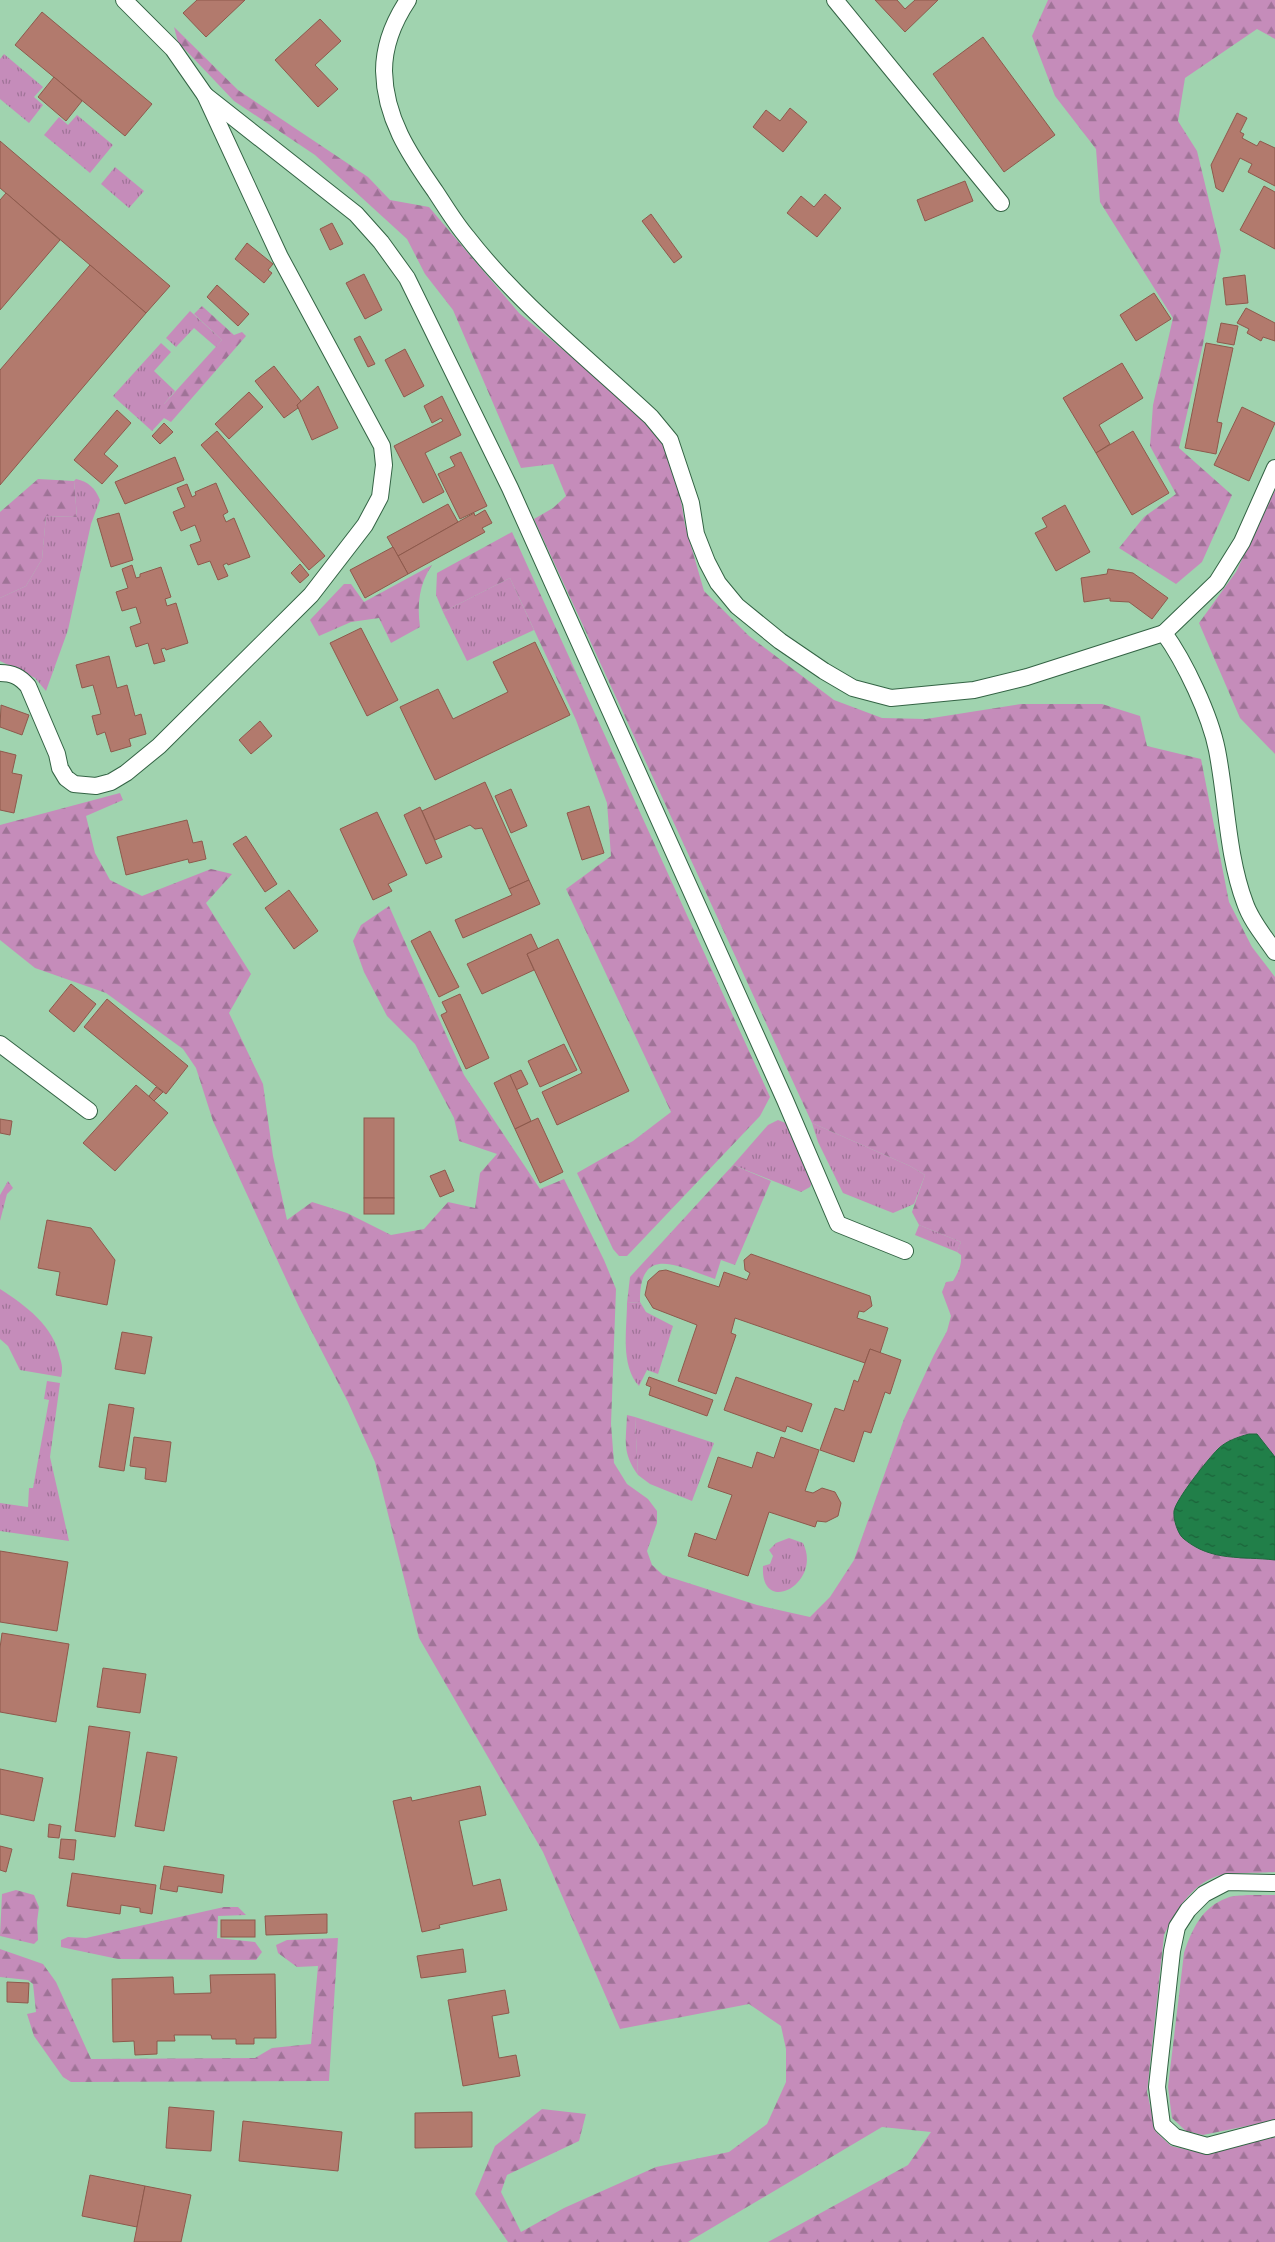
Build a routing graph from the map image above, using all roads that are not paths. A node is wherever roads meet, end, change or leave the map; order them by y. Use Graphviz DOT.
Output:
graph roads {
  1 [pos="124,0"];
  2 [pos="408,0"];
  3 [pos="835,0"];
  4 [pos="205,95"];
  5 [pos="1001,203"];
  6 [pos="1275,468"];
  7 [pos="1164,633"];
  8 [pos="0,673"];
  9 [pos="1275,952"];
  10 [pos="0,1044"];
  11 [pos="89,1111"];
  12 [pos="905,1251"];
  13 [pos="1275,1883"];
  14 [pos="1275,2128"];
  1 -- 4 [label="street"];
  2 -- 7 [label="street"];
  3 -- 5 [label="street"];
  4 -- 8 [label="street"];
  4 -- 12 [label="street"];
  6 -- 7 [label="street"];
  7 -- 9 [label="street"];
  10 -- 11 [label="street"];
  13 -- 14 [label="street"];
}
